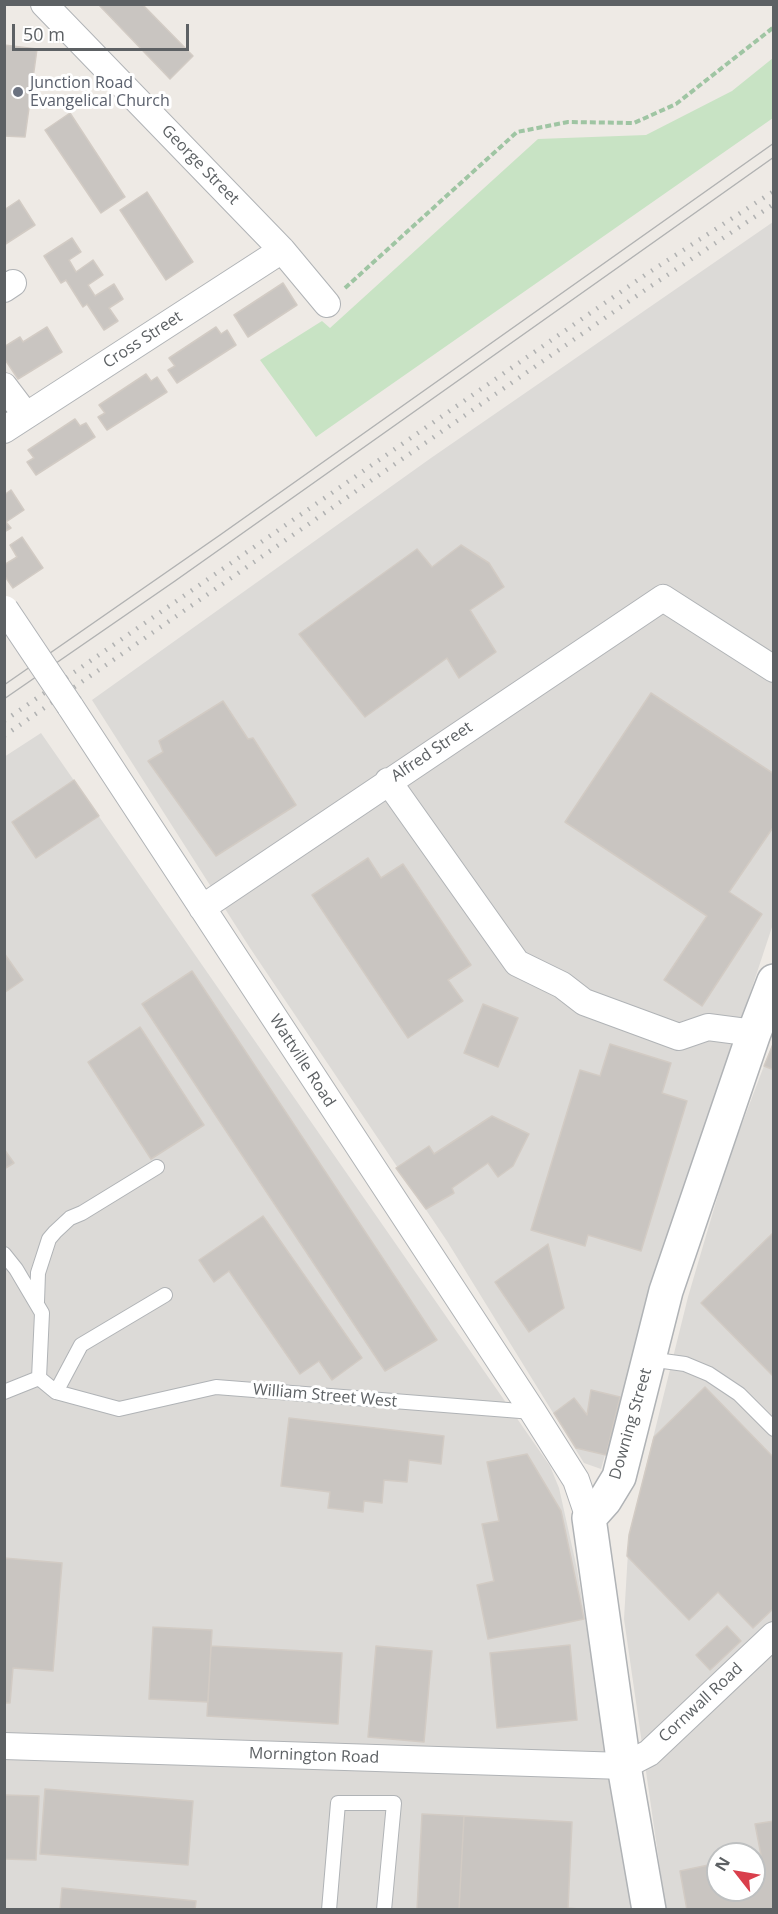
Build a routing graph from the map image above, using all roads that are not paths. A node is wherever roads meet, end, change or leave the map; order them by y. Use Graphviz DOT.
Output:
graph roads {
  1 [pos="44,4"];
  2 [pos="282,250"];
  3 [pos="327,304"];
  4 [pos="4,386"];
  5 [pos="26,416"];
  6 [pos="4,430"];
  7 [pos="5,609"];
  8 [pos="774,669"];
  9 [pos="388,781"];
  10 [pos="202,908"];
  11 [pos="774,981"];
  12 [pos="754,1033"];
  13 [pos="157,1167"];
  14 [pos="4,1254"];
  15 [pos="165,1295"];
  16 [pos="37,1302"];
  17 [pos="649,1359"];
  18 [pos="39,1378"];
  19 [pos="4,1392"];
  20 [pos="56,1392"];
  21 [pos="533,1412"];
  22 [pos="774,1429"];
  23 [pos="589,1518"];
  24 [pos="774,1635"];
  25 [pos="4,1746"];
  26 [pos="624,1766"];
  27 [pos="329,1910"];
  28 [pos="384,1910"];
  29 [pos="649,1910"];
  1 -- 2 [label="street, George Street"];
  2 -- 3 [label="street, George Street"];
  2 -- 5 [label="street, Cross Street"];
  4 -- 5 [label="street"];
  5 -- 6 [label="street, Cross Street"];
  7 -- 10 [label="street, Wattville Road, bridge"];
  8 -- 9 [label="street, Alfred Street"];
  9 -- 10 [label="street, Alfred Street"];
  9 -- 12 [label="street"];
  10 -- 21 [label="street, Wattville Road"];
  11 -- 12 [label="street, Downing Street"];
  12 -- 17 [label="street, Downing Street"];
  13 -- 16 [label="lane"];
  14 -- 16 [label="lane"];
  15 -- 20 [label="lane"];
  16 -- 18 [label="lane"];
  17 -- 22 [label="lane"];
  17 -- 23 [label="street, Downing Street"];
  18 -- 19 [label="lane"];
  18 -- 20 [label="lane"];
  20 -- 21 [label="lane, William Street West"];
  21 -- 23 [label="street, Wattville Road"];
  23 -- 26 [label="street"];
  24 -- 26 [label="street, Cornwall Road"];
  25 -- 26 [label="street, Mornington Road"];
  26 -- 29 [label="street"];
  27 -- 28 [label="lane"];
}
